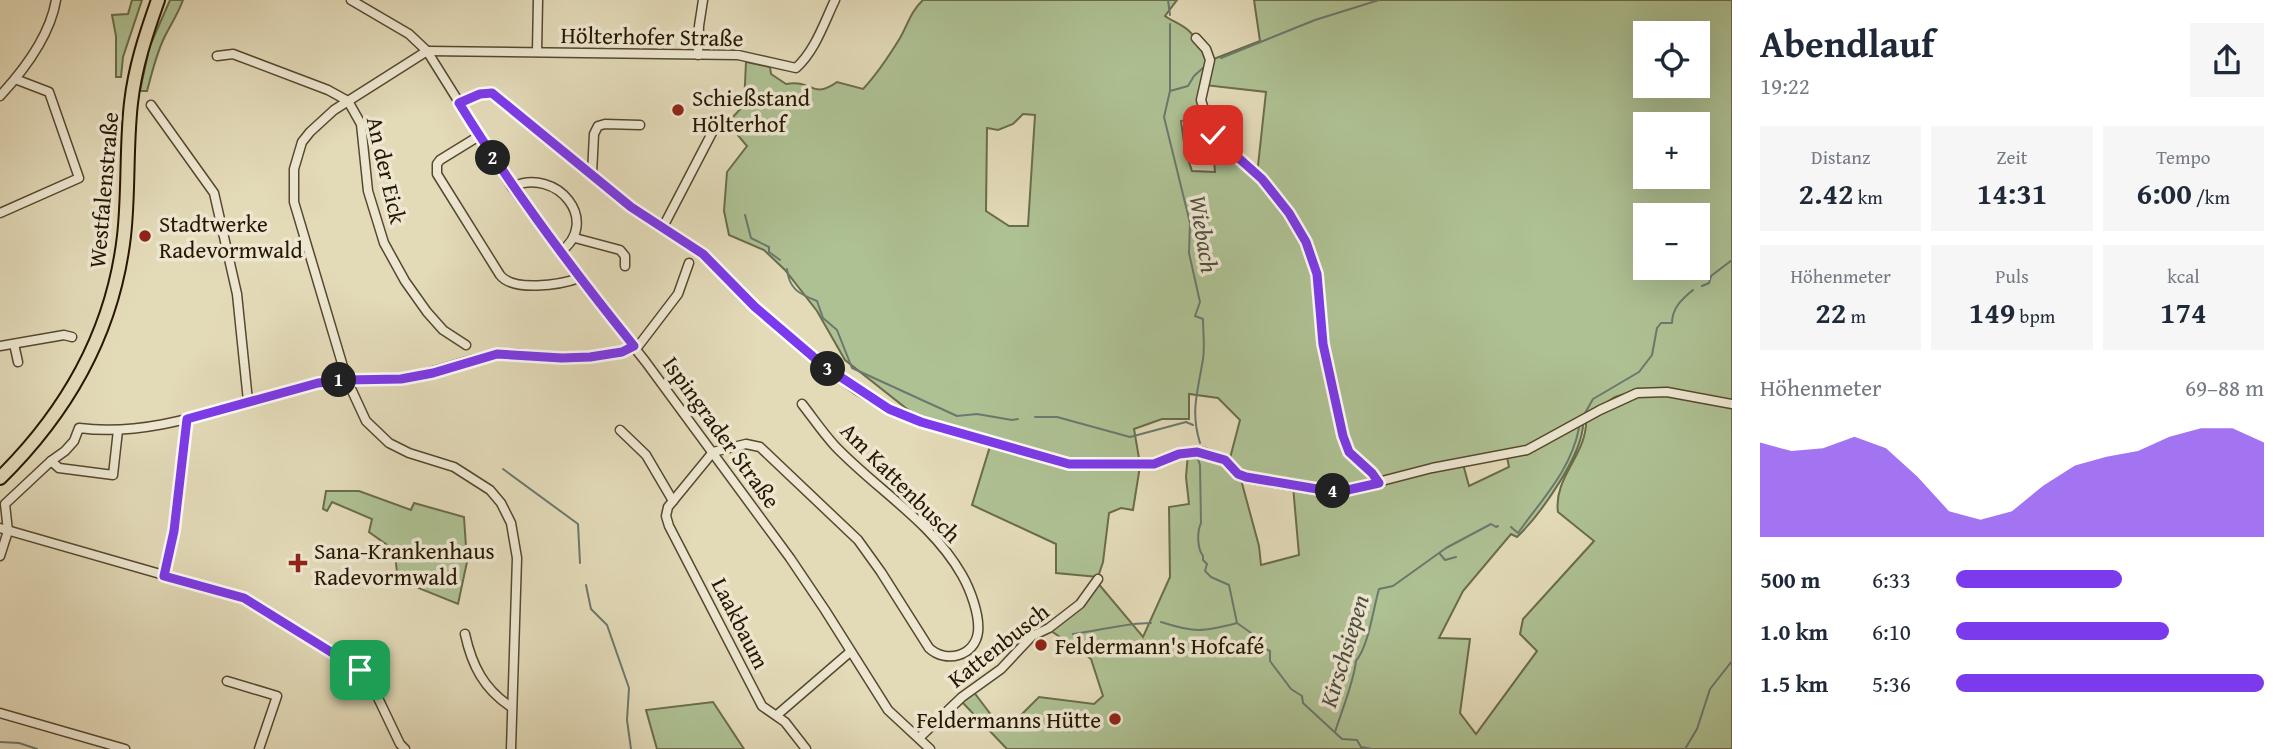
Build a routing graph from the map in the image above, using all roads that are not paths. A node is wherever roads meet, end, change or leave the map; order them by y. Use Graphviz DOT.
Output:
graph roads {
  1 [pos="56,0"];
  2 [pos="158,0"];
  3 [pos="351,0"];
  4 [pos="538,0"];
  5 [pos="703,0"];
  6 [pos="835,0"];
  7 [pos="1196,38"];
  8 [pos="427,51"];
  9 [pos="537,52"];
  10 [pos="698,55"];
  11 [pos="217,56"];
  12 [pos="15,79"];
  13 [pos="0,96"];
  14 [pos="348,101"];
  15 [pos="459,103"];
  16 [pos="151,105"];
  17 [pos="640,125"];
  18 [pos="714,129"];
  19 [pos="479,136"];
  20 [pos="592,174"];
  21 [pos="512,187"];
  22 [pos="0,213"];
  23 [pos="663,227"];
  24 [pos="575,238"];
  25 [pos="560,253"];
  26 [pos="689,263"];
  27 [pos="625,266"];
  28 [pos="579,278"];
  29 [pos="72,337"];
  30 [pos="14,344"];
  31 [pos="466,345"];
  32 [pos="0,346"];
  33 [pos="635,347"];
  34 [pos="18,362"];
  35 [pos="347,380"];
  36 [pos="248,401"];
  37 [pos="802,404"];
  38 [pos="1732,404"];
  39 [pos="187,419"];
  40 [pos="118,430"];
  41 [pos="620,430"];
  42 [pos="713,452"];
  43 [pos="51,461"];
  44 [pos="0,478"];
  45 [pos="1379,483"];
  46 [pos="673,501"];
  47 [pos="4,529"];
  48 [pos="0,556"];
  49 [pos="164,576"];
  50 [pos="1098,579"];
  51 [pos="465,634"];
  52 [pos="850,652"];
  53 [pos="228,681"];
  54 [pos="511,707"];
  55 [pos="0,713"];
  56 [pos="777,715"];
  57 [pos="919,738"];
  58 [pos="125,749"];
  59 [pos="259,749"];
  60 [pos="405,749"];
  61 [pos="511,749"];
  62 [pos="806,749"];
  63 [pos="930,749"];
  1 -- 12 [label="street"];
  2 -- 44 [label="main road, Westfalenstraße"];
  3 -- 8 [label="street, Ispingrader Straße"];
  4 -- 9 [label="street"];
  5 -- 10 [label="street"];
  6 -- 10 [label="street, Hölterhofer Straße"];
  7 -- 45 [label="street"];
  8 -- 9 [label="street, Hölterhofer Straße"];
  8 -- 14 [label="street"];
  8 -- 15 [label="street, Ispingrader Straße"];
  9 -- 10 [label="street, Hölterhofer Straße"];
  11 -- 14 [label="street"];
  12 -- 13 [label="street"];
  12 -- 22 [label="street"];
  14 -- 31 [label="street, An der Eick"];
  14 -- 35 [label="street"];
  15 -- 19 [label="street, Ispingrader Straße"];
  15 -- 20 [label="street"];
  16 -- 36 [label="street"];
  17 -- 20 [label="street"];
  18 -- 23 [label="street"];
  19 -- 21 [label="street, Ispingrader Straße"];
  19 -- 28 [label="street"];
  20 -- 23 [label="street"];
  21 -- 24 [label="street"];
  21 -- 25 [label="street, Ispingrader Straße"];
  23 -- 45 [label="street"];
  24 -- 25 [label="street"];
  24 -- 27 [label="street"];
  25 -- 28 [label="street, Ispingrader Straße"];
  26 -- 33 [label="street"];
  28 -- 33 [label="street, Ispingrader Straße"];
  29 -- 30 [label="street"];
  30 -- 32 [label="street"];
  30 -- 34 [label="street"];
  33 -- 35 [label="street"];
  33 -- 42 [label="street, Ispingrader Straße"];
  35 -- 36 [label="street"];
  35 -- 54 [label="street"];
  36 -- 39 [label="street"];
  37 -- 42 [label="street, Am Kattenbusch"];
  38 -- 45 [label="street"];
  39 -- 40 [label="street"];
  39 -- 49 [label="street"];
  40 -- 43 [label="street"];
  40 -- 43 [label="street"];
  41 -- 46 [label="street"];
  42 -- 46 [label="street"];
  42 -- 52 [label="street, Ispingrader Straße"];
  43 -- 47 [label="street"];
  46 -- 56 [label="street, Laakbaum"];
  47 -- 48 [label="street"];
  47 -- 49 [label="street"];
  49 -- 60 [label="street"];
  50 -- 57 [label="street, Kattenbusch"];
  51 -- 54 [label="street"];
  52 -- 56 [label="street"];
  52 -- 57 [label="street, Ispingrader Straße"];
  53 -- 59 [label="street"];
  54 -- 61 [label="street"];
  55 -- 58 [label="street"];
  56 -- 62 [label="street, Laakbaum"];
  57 -- 63 [label="street, Ispingrader Straße"];
}
